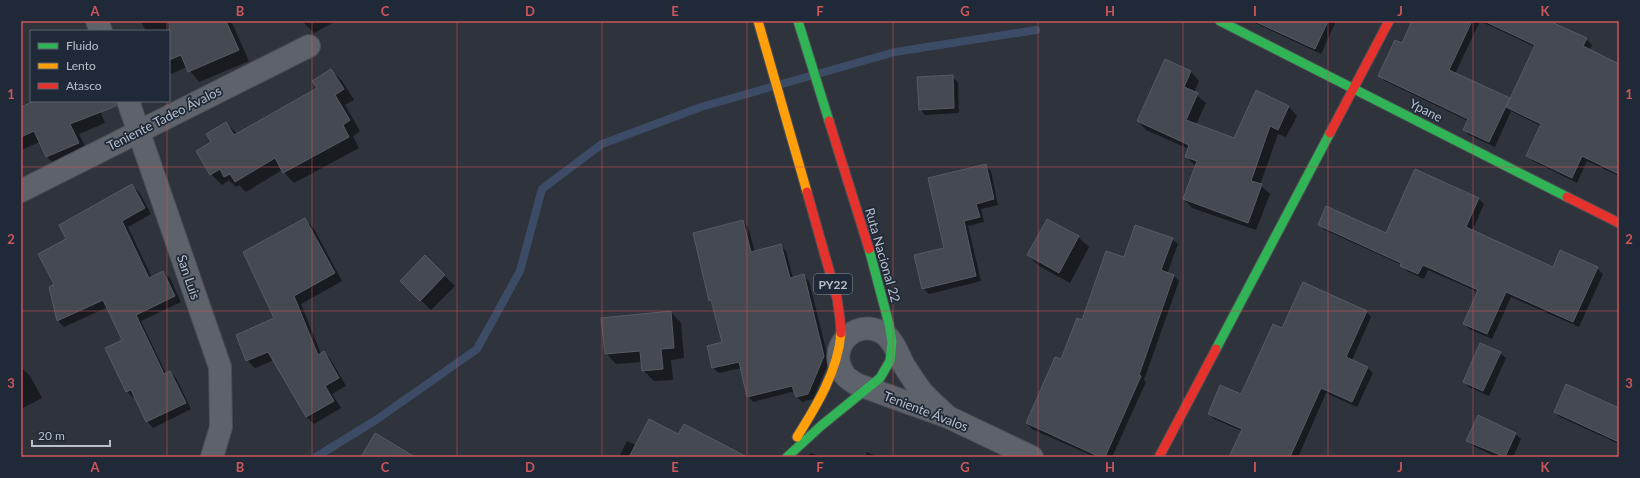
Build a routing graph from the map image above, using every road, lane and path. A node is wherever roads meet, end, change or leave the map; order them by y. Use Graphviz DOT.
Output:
graph roads {
  1 [pos="758,21"];
  2 [pos="798,21"];
  3 [pos="1220,21"];
  4 [pos="1389,21"];
  5 [pos="309,46"];
  6 [pos="1354,88"];
  7 [pos="128,102"];
  8 [pos="139,130"];
  9 [pos="21,192"];
  10 [pos="1619,223"];
  11 [pos="892,342"];
  12 [pos="838,349"];
  13 [pos="868,389"];
  14 [pos="948,418"];
  15 [pos="212,457"];
  16 [pos="782,457"];
  17 [pos="787,457"];
  18 [pos="1032,457"];
  19 [pos="1159,457"];
  1 -- 12 [label="main road, PY22"];
  2 -- 11 [label="main road, Ruta Nacional 22"];
  3 -- 6 [label="main road, Ypane"];
  4 -- 6 [label="main road"];
  5 -- 8 [label="street, Teniente Tadeo Ávalos"];
  6 -- 10 [label="main road, Ypane"];
  6 -- 19 [label="main road"];
  7 -- 8 [label="street, San Luis"];
  8 -- 9 [label="street, Teniente Tadeo Ávalos"];
  8 -- 15 [label="street, San Luis"];
  11 -- 12 [label="street"];
  11 -- 13 [label="main road, Ruta Nacional 22"];
  11 -- 14 [label="street"];
  12 -- 13 [label="street, Teniente Ávalos"];
  12 -- 16 [label="main road, PY22"];
  13 -- 14 [label="street, Teniente Ávalos"];
  13 -- 17 [label="main road, Ruta Nacional 22"];
  14 -- 18 [label="street, Teniente Ávalos"];
}
